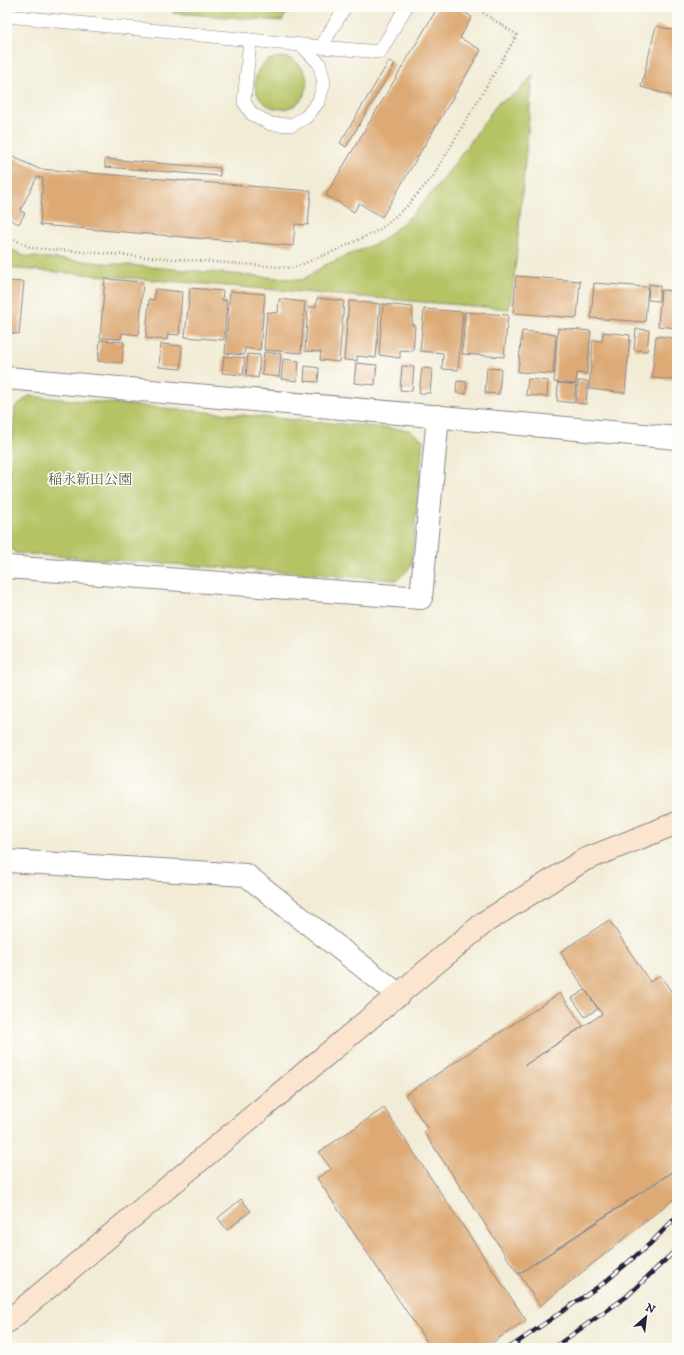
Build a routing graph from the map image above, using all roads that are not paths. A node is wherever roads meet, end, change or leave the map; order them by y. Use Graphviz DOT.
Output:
graph roads {
  1 [pos="345,7"];
  2 [pos="406,7"];
  3 [pos="7,16"];
  4 [pos="250,40"];
  5 [pos="301,45"];
  6 [pos="321,47"];
  7 [pos="7,378"];
  8 [pos="438,416"];
  9 [pos="677,438"];
  10 [pos="7,567"];
  11 [pos="677,823"];
  12 [pos="7,861"];
  13 [pos="399,995"];
  14 [pos="7,1322"];
  1 -- 6 [label="lane"];
  2 -- 6 [label="lane"];
  3 -- 4 [label="lane"];
  4 -- 5 [label="lane"];
  4 -- 5 [label="lane"];
  5 -- 6 [label="lane"];
  7 -- 8 [label="street"];
  8 -- 9 [label="street"];
  8 -- 10 [label="street"];
  11 -- 13 [label="street"];
  12 -- 13 [label="street"];
  13 -- 14 [label="street"];
}
